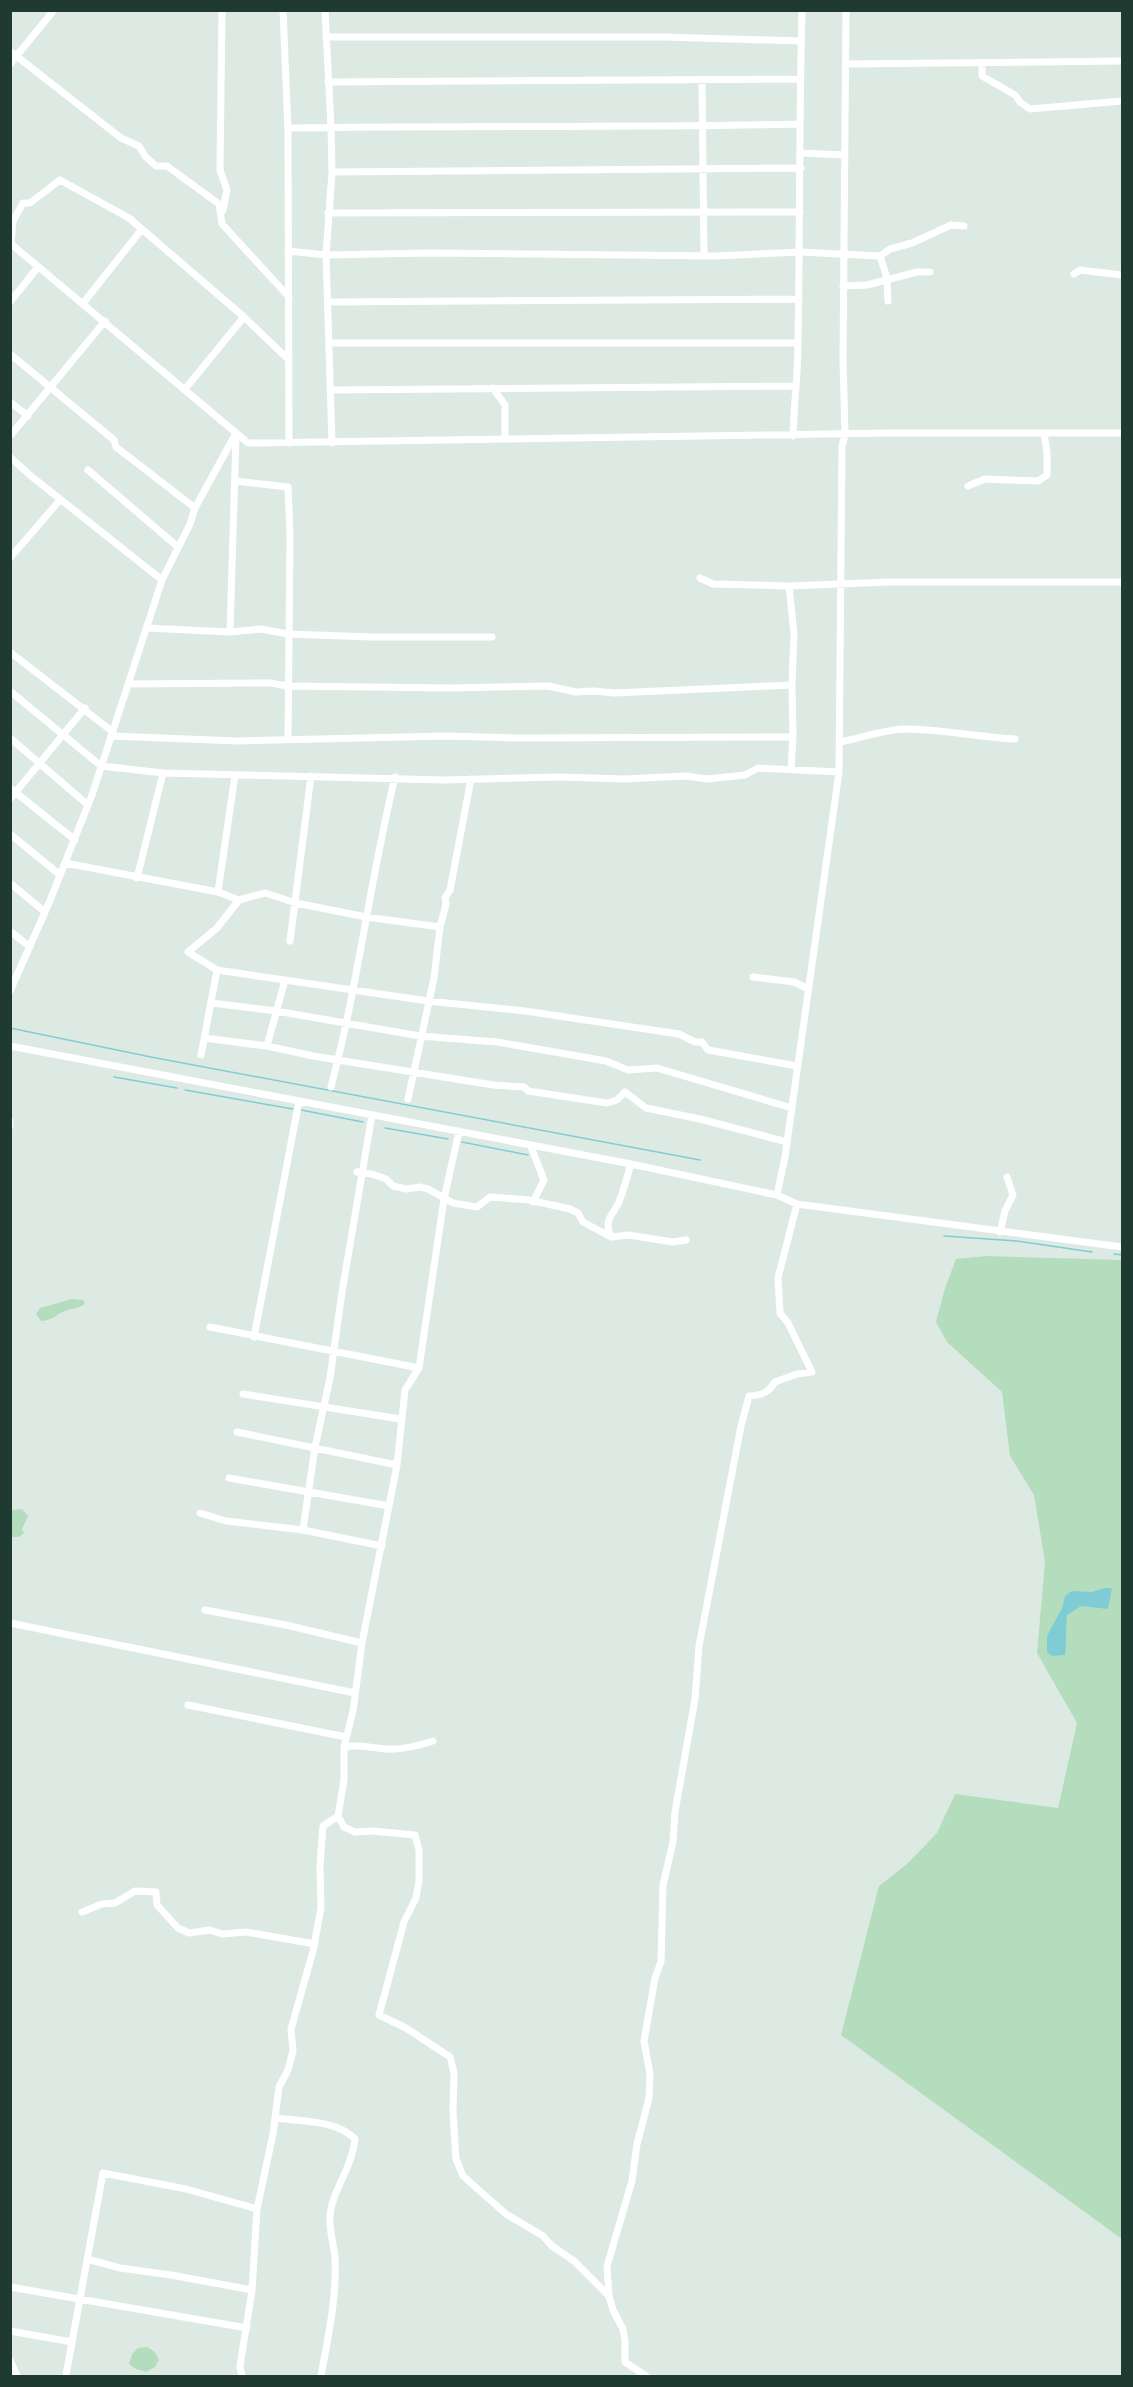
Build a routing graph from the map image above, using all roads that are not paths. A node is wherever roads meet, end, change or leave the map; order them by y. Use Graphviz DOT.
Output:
graph roads {
  1 [pos="54,10"];
  2 [pos="222,10"];
  3 [pos="283,10"];
  4 [pos="325,10"];
  5 [pos="802,10"];
  6 [pos="846,10"];
  7 [pos="326,37"];
  8 [pos="801,41"];
  9 [pos="14,53"];
  10 [pos="1122,61"];
  11 [pos="982,63"];
  12 [pos="10,64"];
  13 [pos="846,64"];
  14 [pos="800,79"];
  15 [pos="702,80"];
  16 [pos="328,82"];
  17 [pos="1122,101"];
  18 [pos="799,124"];
  19 [pos="703,126"];
  20 [pos="332,127"];
  21 [pos="288,128"];
  22 [pos="800,153"];
  23 [pos="845,155"];
  24 [pos="801,168"];
  25 [pos="704,169"];
  26 [pos="332,172"];
  27 [pos="704,211"];
  28 [pos="800,212"];
  29 [pos="328,213"];
  30 [pos="222,224"];
  31 [pos="963,226"];
  32 [pos="142,229"];
  33 [pos="11,243"];
  34 [pos="288,251"];
  35 [pos="800,252"];
  36 [pos="326,255"];
  37 [pos="704,256"];
  38 [pos="843,256"];
  39 [pos="880,256"];
  40 [pos="38,267"];
  41 [pos="930,272"];
  42 [pos="1074,274"];
  43 [pos="1122,275"];
  44 [pos="887,278"];
  45 [pos="843,286"];
  46 [pos="289,297"];
  47 [pos="799,299"];
  48 [pos="888,301"];
  49 [pos="10,302"];
  50 [pos="84,302"];
  51 [pos="328,302"];
  52 [pos="244,317"];
  53 [pos="105,321"];
  54 [pos="330,343"];
  55 [pos="798,343"];
  56 [pos="10,354"];
  57 [pos="289,360"];
  58 [pos="794,386"];
  59 [pos="51,388"];
  60 [pos="493,388"];
  61 [pos="185,389"];
  62 [pos="330,390"];
  63 [pos="10,402"];
  64 [pos="28,416"];
  65 [pos="1122,432"];
  66 [pos="1044,433"];
  67 [pos="236,434"];
  68 [pos="845,435"];
  69 [pos="10,436"];
  70 [pos="793,436"];
  71 [pos="505,439"];
  72 [pos="289,443"];
  73 [pos="332,443"];
  74 [pos="10,457"];
  75 [pos="88,470"];
  76 [pos="235,481"];
  77 [pos="968,486"];
  78 [pos="60,500"];
  79 [pos="195,508"];
  80 [pos="178,547"];
  81 [pos="12,554"];
  82 [pos="700,578"];
  83 [pos="162,580"];
  84 [pos="1122,582"];
  85 [pos="839,584"];
  86 [pos="789,586"];
  87 [pos="146,628"];
  88 [pos="230,632"];
  89 [pos="288,634"];
  90 [pos="492,637"];
  91 [pos="10,652"];
  92 [pos="128,684"];
  93 [pos="792,685"];
  94 [pos="287,686"];
  95 [pos="10,691"];
  96 [pos="85,708"];
  97 [pos="112,734"];
  98 [pos="63,735"];
  99 [pos="794,737"];
  100 [pos="10,738"];
  101 [pos="1015,739"];
  102 [pos="288,740"];
  103 [pos="840,742"];
  104 [pos="40,764"];
  105 [pos="101,766"];
  106 [pos="791,769"];
  107 [pos="838,772"];
  108 [pos="163,773"];
  109 [pos="236,775"];
  110 [pos="311,776"];
  111 [pos="395,777"];
  112 [pos="471,779"];
  113 [pos="13,790"];
  114 [pos="10,799"];
  115 [pos="88,805"];
  116 [pos="10,834"];
  117 [pos="75,840"];
  118 [pos="65,863"];
  119 [pos="60,875"];
  120 [pos="137,878"];
  121 [pos="10,883"];
  122 [pos="218,892"];
  123 [pos="239,900"];
  124 [pos="296,903"];
  125 [pos="45,912"];
  126 [pos="366,917"];
  127 [pos="440,927"];
  128 [pos="10,931"];
  129 [pos="290,941"];
  130 [pos="30,947"];
  131 [pos="217,970"];
  132 [pos="753,977"];
  133 [pos="285,980"];
  134 [pos="11,987"];
  135 [pos="808,989"];
  136 [pos="354,990"];
  137 [pos="428,1001"];
  138 [pos="212,1004"];
  139 [pos="276,1011"];
  140 [pos="346,1022"];
  141 [pos="420,1036"];
  142 [pos="204,1038"];
  143 [pos="10,1046"];
  144 [pos="267,1046"];
  145 [pos="201,1055"];
  146 [pos="338,1059"];
  147 [pos="797,1066"];
  148 [pos="413,1073"];
  149 [pos="331,1087"];
  150 [pos="408,1099"];
  151 [pos="299,1101"];
  152 [pos="792,1108"];
  153 [pos="372,1115"];
  154 [pos="459,1131"];
  155 [pos="787,1142"];
  156 [pos="531,1147"];
  157 [pos="631,1164"];
  158 [pos="360,1173"];
  159 [pos="1007,1177"];
  160 [pos="777,1196"];
  161 [pos="444,1199"];
  162 [pos="533,1202"];
  163 [pos="797,1204"];
  164 [pos="1000,1232"];
  165 [pos="611,1237"];
  166 [pos="686,1240"];
  167 [pos="1122,1247"];
  168 [pos="210,1327"];
  169 [pos="254,1337"];
  170 [pos="334,1353"];
  171 [pos="419,1368"];
  172 [pos="243,1394"];
  173 [pos="325,1406"];
  174 [pos="400,1419"];
  175 [pos="237,1432"];
  176 [pos="315,1447"];
  177 [pos="397,1465"];
  178 [pos="229,1478"];
  179 [pos="310,1492"];
  180 [pos="388,1506"];
  181 [pos="200,1513"];
  182 [pos="303,1530"];
  183 [pos="382,1546"];
  184 [pos="205,1610"];
  185 [pos="10,1623"];
  186 [pos="362,1643"];
  187 [pos="355,1693"];
  188 [pos="188,1705"];
  189 [pos="346,1737"];
  190 [pos="433,1741"];
  191 [pos="344,1747"];
  192 [pos="338,1816"];
  193 [pos="82,1912"];
  194 [pos="315,1944"];
  195 [pos="275,2118"];
  196 [pos="257,2209"];
  197 [pos="87,2259"];
  198 [pos="10,2287"];
  199 [pos="252,2290"];
  200 [pos="609,2296"];
  201 [pos="80,2299"];
  202 [pos="247,2328"];
  203 [pos="10,2331"];
  204 [pos="72,2342"];
  205 [pos="10,2360"];
  206 [pos="66,2375"];
  207 [pos="17,2376"];
  208 [pos="242,2376"];
  209 [pos="321,2376"];
  210 [pos="646,2376"];
  1 -- 9 [label="street"];
  2 -- 30 [label="street"];
  3 -- 21 [label="street"];
  4 -- 7 [label="street"];
  5 -- 8 [label="street"];
  6 -- 13 [label="street"];
  7 -- 8 [label="street"];
  7 -- 16 [label="street"];
  8 -- 14 [label="street"];
  9 -- 12 [label="street"];
  9 -- 30 [label="street"];
  10 -- 11 [label="street"];
  11 -- 13 [label="street"];
  11 -- 17 [label="street"];
  13 -- 23 [label="street"];
  14 -- 15 [label="street"];
  14 -- 18 [label="street"];
  15 -- 16 [label="street"];
  15 -- 19 [label="street"];
  16 -- 20 [label="street"];
  18 -- 19 [label="street"];
  18 -- 22 [label="street"];
  19 -- 20 [label="street"];
  19 -- 25 [label="street"];
  20 -- 21 [label="street"];
  20 -- 26 [label="street"];
  21 -- 34 [label="street"];
  22 -- 23 [label="street"];
  22 -- 24 [label="street"];
  23 -- 38 [label="street"];
  24 -- 25 [label="street"];
  24 -- 28 [label="street"];
  25 -- 26 [label="street"];
  25 -- 27 [label="street"];
  26 -- 29 [label="street"];
  27 -- 28 [label="street"];
  27 -- 29 [label="street"];
  27 -- 37 [label="street"];
  28 -- 35 [label="street"];
  29 -- 36 [label="street"];
  30 -- 46 [label="street"];
  31 -- 39 [label="street"];
  32 -- 33 [label="street"];
  32 -- 50 [label="street"];
  32 -- 52 [label="street"];
  33 -- 40 [label="street"];
  34 -- 36 [label="street"];
  34 -- 46 [label="street"];
  35 -- 37 [label="street"];
  35 -- 38 [label="street"];
  35 -- 47 [label="street"];
  36 -- 37 [label="street"];
  36 -- 51 [label="street"];
  38 -- 39 [label="street"];
  38 -- 45 [label="street"];
  39 -- 44 [label="street"];
  40 -- 49 [label="street"];
  40 -- 50 [label="street"];
  41 -- 44 [label="street"];
  42 -- 43 [label="street"];
  44 -- 45 [label="street"];
  44 -- 48 [label="street"];
  45 -- 68 [label="street"];
  46 -- 57 [label="street"];
  47 -- 51 [label="street"];
  47 -- 55 [label="street"];
  50 -- 53 [label="street"];
  51 -- 54 [label="street"];
  52 -- 57 [label="street"];
  52 -- 61 [label="street"];
  53 -- 59 [label="street"];
  53 -- 61 [label="street"];
  54 -- 55 [label="street"];
  54 -- 62 [label="street"];
  55 -- 58 [label="street"];
  56 -- 59 [label="street"];
  57 -- 72 [label="street"];
  58 -- 60 [label="street"];
  58 -- 70 [label="street"];
  59 -- 64 [label="street"];
  59 -- 79 [label="street"];
  60 -- 62 [label="street"];
  60 -- 71 [label="street"];
  61 -- 67 [label="street"];
  62 -- 73 [label="street"];
  63 -- 64 [label="street"];
  64 -- 69 [label="street"];
  65 -- 66 [label="street"];
  66 -- 68 [label="street"];
  66 -- 77 [label="street"];
  67 -- 72 [label="street"];
  67 -- 76 [label="street"];
  67 -- 79 [label="street"];
  68 -- 70 [label="street"];
  68 -- 85 [label="street"];
  70 -- 71 [label="street"];
  71 -- 73 [label="street"];
  72 -- 73 [label="street"];
  74 -- 78 [label="street"];
  75 -- 80 [label="street"];
  76 -- 88 [label="street"];
  76 -- 89 [label="street"];
  78 -- 81 [label="street"];
  78 -- 83 [label="street"];
  79 -- 80 [label="street"];
  80 -- 83 [label="street"];
  82 -- 86 [label="street"];
  83 -- 87 [label="street"];
  84 -- 85 [label="street"];
  85 -- 86 [label="street"];
  85 -- 103 [label="street"];
  86 -- 93 [label="street"];
  87 -- 88 [label="street"];
  87 -- 92 [label="street"];
  88 -- 89 [label="street"];
  89 -- 90 [label="street"];
  89 -- 94 [label="street"];
  91 -- 96 [label="street"];
  92 -- 94 [label="street"];
  92 -- 97 [label="street"];
  93 -- 94 [label="street"];
  93 -- 99 [label="street"];
  94 -- 102 [label="street"];
  95 -- 98 [label="street"];
  96 -- 97 [label="street"];
  96 -- 98 [label="street"];
  97 -- 102 [label="street"];
  97 -- 105 [label="street"];
  98 -- 104 [label="street"];
  98 -- 105 [label="street"];
  99 -- 102 [label="street"];
  99 -- 106 [label="street"];
  100 -- 104 [label="street"];
  101 -- 103 [label="street"];
  103 -- 107 [label="street"];
  104 -- 113 [label="street"];
  104 -- 115 [label="street"];
  105 -- 108 [label="street"];
  105 -- 115 [label="street"];
  106 -- 107 [label="street"];
  106 -- 112 [label="street"];
  107 -- 135 [label="street"];
  108 -- 109 [label="street"];
  108 -- 120 [label="street"];
  109 -- 110 [label="street"];
  109 -- 122 [label="street"];
  110 -- 111 [label="street"];
  110 -- 124 [label="street"];
  111 -- 112 [label="street"];
  111 -- 126 [label="street"];
  112 -- 127 [label="street"];
  113 -- 114 [label="street"];
  113 -- 117 [label="street"];
  115 -- 117 [label="street"];
  116 -- 119 [label="street"];
  117 -- 118 [label="street"];
  118 -- 119 [label="street"];
  118 -- 120 [label="street"];
  119 -- 125 [label="street"];
  120 -- 122 [label="street"];
  121 -- 125 [label="street"];
  122 -- 123 [label="street"];
  123 -- 124 [label="street"];
  123 -- 131 [label="street"];
  124 -- 126 [label="street"];
  124 -- 129 [label="street"];
  125 -- 130 [label="street"];
  126 -- 127 [label="street"];
  126 -- 136 [label="street"];
  127 -- 137 [label="street"];
  128 -- 130 [label="street"];
  130 -- 134 [label="street"];
  131 -- 133 [label="street"];
  131 -- 138 [label="street"];
  132 -- 135 [label="street"];
  133 -- 136 [label="street"];
  133 -- 139 [label="street"];
  135 -- 147 [label="street"];
  136 -- 137 [label="street"];
  136 -- 140 [label="street"];
  137 -- 141 [label="street"];
  137 -- 147 [label="street"];
  138 -- 139 [label="street"];
  138 -- 142 [label="street"];
  139 -- 140 [label="street"];
  139 -- 144 [label="street"];
  140 -- 141 [label="street"];
  140 -- 146 [label="street"];
  141 -- 148 [label="street"];
  141 -- 152 [label="street"];
  142 -- 144 [label="street"];
  142 -- 145 [label="street"];
  143 -- 151 [label="street"];
  144 -- 146 [label="street"];
  146 -- 148 [label="street"];
  146 -- 149 [label="street"];
  147 -- 152 [label="street"];
  148 -- 150 [label="street"];
  148 -- 155 [label="street"];
  151 -- 153 [label="street"];
  151 -- 169 [label="street"];
  152 -- 155 [label="street"];
  153 -- 154 [label="street"];
  153 -- 158 [label="street"];
  154 -- 156 [label="street"];
  154 -- 161 [label="street"];
  155 -- 160 [label="street"];
  156 -- 157 [label="street"];
  156 -- 162 [label="street"];
  157 -- 160 [label="street"];
  157 -- 165 [label="street"];
  158 -- 161 [label="street"];
  158 -- 170 [label="street"];
  159 -- 164 [label="street"];
  160 -- 163 [label="street"];
  161 -- 162 [label="street"];
  161 -- 171 [label="street"];
  162 -- 165 [label="street"];
  163 -- 164 [label="street"];
  163 -- 200 [label="street"];
  164 -- 167 [label="street"];
  165 -- 166 [label="street"];
  168 -- 169 [label="street"];
  169 -- 170 [label="street"];
  170 -- 171 [label="street"];
  170 -- 173 [label="street"];
  171 -- 174 [label="street"];
  172 -- 173 [label="street"];
  173 -- 174 [label="street"];
  173 -- 176 [label="street"];
  174 -- 177 [label="street"];
  175 -- 176 [label="street"];
  176 -- 177 [label="street"];
  176 -- 179 [label="street"];
  177 -- 180 [label="street"];
  178 -- 179 [label="street"];
  179 -- 180 [label="street"];
  179 -- 182 [label="street"];
  180 -- 183 [label="street"];
  181 -- 182 [label="street"];
  182 -- 183 [label="street"];
  183 -- 186 [label="street"];
  184 -- 186 [label="street"];
  185 -- 187 [label="street"];
  186 -- 187 [label="street"];
  187 -- 189 [label="street"];
  188 -- 189 [label="street"];
  189 -- 191 [label="street"];
  190 -- 191 [label="street"];
  191 -- 192 [label="street"];
  192 -- 194 [label="street"];
  192 -- 200 [label="street"];
  193 -- 194 [label="street"];
  194 -- 195 [label="street"];
  195 -- 196 [label="street"];
  195 -- 209 [label="street"];
  196 -- 197 [label="street"];
  196 -- 199 [label="street"];
  197 -- 199 [label="street"];
  197 -- 201 [label="street"];
  198 -- 201 [label="street"];
  199 -- 202 [label="street"];
  200 -- 210 [label="street"];
  201 -- 202 [label="street"];
  201 -- 204 [label="street"];
  202 -- 208 [label="street"];
  203 -- 204 [label="street"];
  204 -- 206 [label="street"];
  205 -- 207 [label="street"];
}
